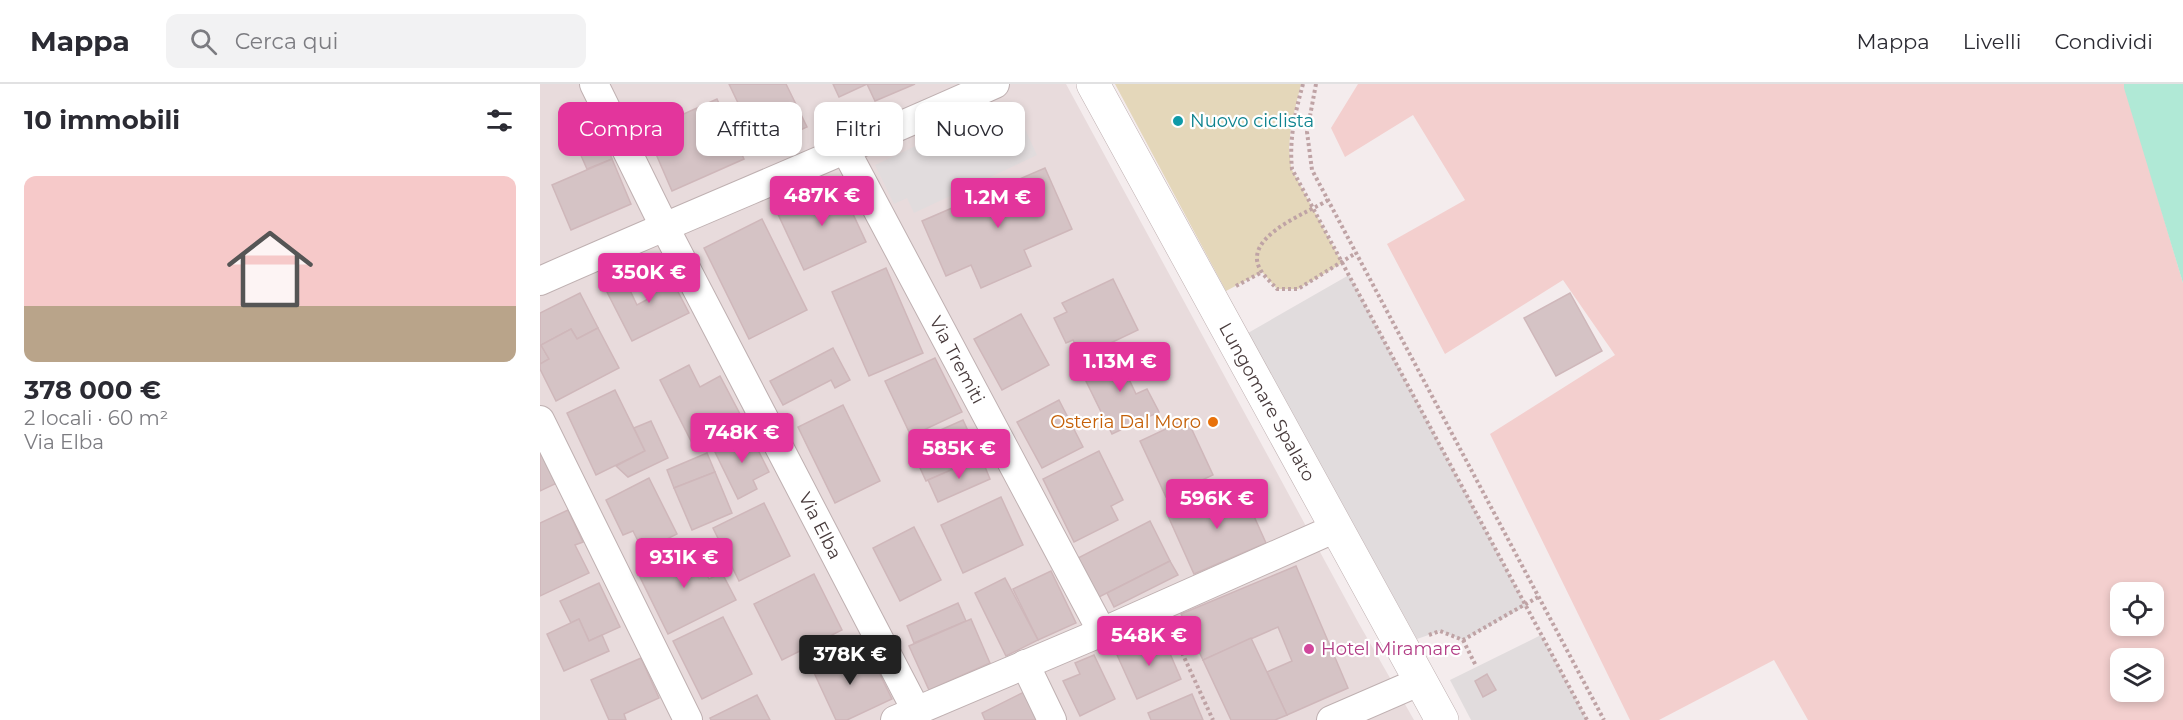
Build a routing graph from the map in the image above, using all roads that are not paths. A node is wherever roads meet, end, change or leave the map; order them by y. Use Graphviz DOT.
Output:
graph roads {
  1 [pos="594,84"];
  2 [pos="995,84"];
  3 [pos="1093,84"];
  4 [pos="903,125"];
  5 [pos="834,156"];
  6 [pos="849,156"];
  7 [pos="664,226"];
  8 [pos="540,281"];
  9 [pos="540,420"];
  10 [pos="1336,528"];
  11 [pos="1102,632"];
  12 [pos="1025,664"];
  13 [pos="1421,681"];
  14 [pos="905,715"];
  15 [pos="688,720"];
  16 [pos="1052,720"];
  17 [pos="1331,720"];
  18 [pos="1442,720"];
  1 -- 7 [label="street, Via Elba"];
  2 -- 4 [label="street"];
  3 -- 10 [label="street, Lungomare Spalato"];
  5 -- 7 [label="street"];
  6 -- 11 [label="street, Via Tremiti"];
  7 -- 8 [label="street"];
  7 -- 14 [label="street, Via Elba"];
  9 -- 15 [label="street"];
  10 -- 11 [label="street"];
  10 -- 13 [label="street, Lungomare Spalato"];
  11 -- 12 [label="street"];
  12 -- 14 [label="street"];
  12 -- 16 [label="street"];
  13 -- 17 [label="street"];
  13 -- 18 [label="street, Lungomare Spalato"];
}
